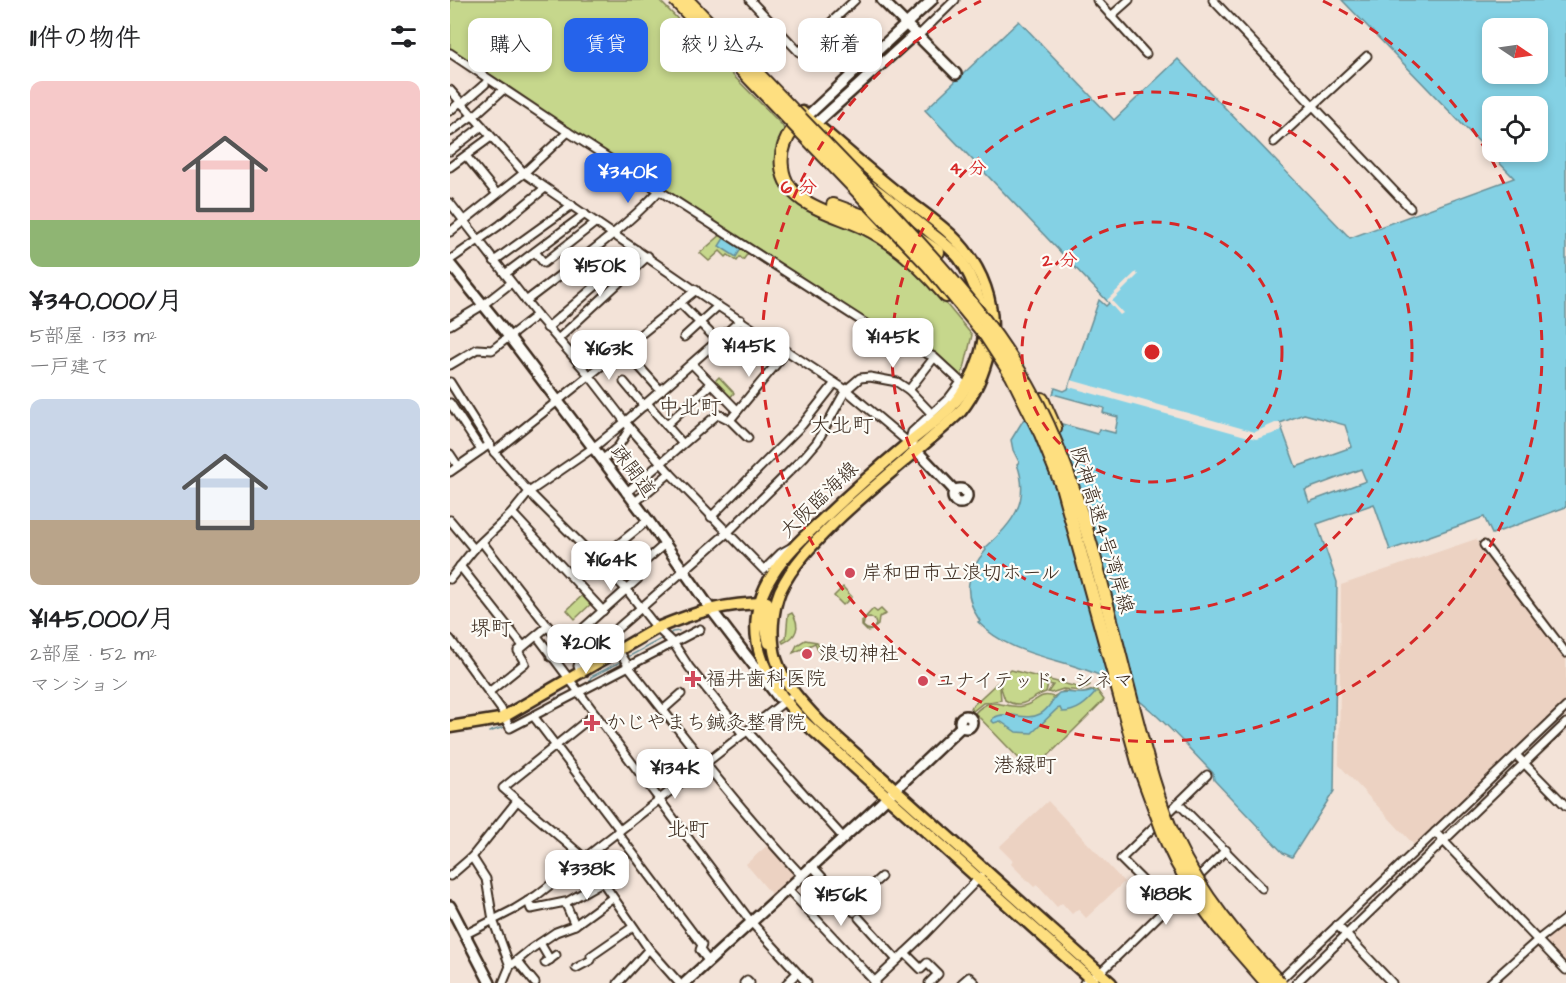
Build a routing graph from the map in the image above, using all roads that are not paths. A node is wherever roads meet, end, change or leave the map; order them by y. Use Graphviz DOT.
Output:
graph roads {
  1 [pos="668,0"];
  2 [pos="675,0"];
  3 [pos="687,0"];
  4 [pos="694,0"];
  5 [pos="750,0"];
  6 [pos="855,0"];
  7 [pos="882,0"];
  8 [pos="934,0"];
  9 [pos="949,0"];
  10 [pos="955,0"];
  11 [pos="1097,0"];
  12 [pos="1129,0"];
  13 [pos="1213,0"];
  14 [pos="1112,16"];
  15 [pos="906,24"];
  16 [pos="917,34"];
  17 [pos="450,53"];
  18 [pos="1146,54"];
  19 [pos="1367,56"];
  20 [pos="956,74"];
  21 [pos="484,84"];
  22 [pos="504,89"];
  23 [pos="450,90"];
  24 [pos="461,103"];
  25 [pos="1313,107"];
  26 [pos="450,111"];
  27 [pos="473,116"];
  28 [pos="806,117"];
  29 [pos="816,124"];
  30 [pos="482,126"];
  31 [pos="450,132"];
  32 [pos="568,132"];
  33 [pos="796,132"];
  34 [pos="491,136"];
  35 [pos="1274,142"];
  36 [pos="450,151"];
  37 [pos="466,156"];
  38 [pos="450,167"];
  39 [pos="524,173"];
  40 [pos="544,188"];
  41 [pos="659,191"];
  42 [pos="497,194"];
  43 [pos="450,203"];
  44 [pos="572,205"];
  45 [pos="1410,208"];
  46 [pos="585,214"];
  47 [pos="464,221"];
  48 [pos="596,222"];
  49 [pos="450,232"];
  50 [pos="612,234"];
  51 [pos="478,241"];
  52 [pos="637,250"];
  53 [pos="535,252"];
  54 [pos="648,256"];
  55 [pos="494,261"];
  56 [pos="450,262"];
  57 [pos="504,274"];
  58 [pos="511,283"];
  59 [pos="696,290"];
  60 [pos="525,301"];
  61 [pos="680,303"];
  62 [pos="483,305"];
  63 [pos="718,306"];
  64 [pos="537,315"];
  65 [pos="741,320"];
  66 [pos="699,323"];
  67 [pos="450,325"];
  68 [pos="548,328"];
  69 [pos="684,337"];
  70 [pos="510,338"];
  71 [pos="558,339"];
  72 [pos="718,341"];
  73 [pos="787,351"];
  74 [pos="933,358"];
  75 [pos="636,363"];
  76 [pos="692,364"];
  77 [pos="450,365"];
  78 [pos="589,375"];
  79 [pos="450,382"];
  80 [pos="624,382"];
  81 [pos="835,383"];
  82 [pos="711,384"];
  83 [pos="846,390"];
  84 [pos="909,390"];
  85 [pos="661,391"];
  86 [pos="558,402"];
  87 [pos="450,403"];
  88 [pos="646,405"];
  89 [pos="737,410"];
  90 [pos="1030,410"];
  91 [pos="931,413"];
  92 [pos="730,420"];
  93 [pos="627,425"];
  94 [pos="666,425"];
  95 [pos="748,438"];
  96 [pos="682,443"];
  97 [pos="490,444"];
  98 [pos="913,446"];
  99 [pos="592,448"];
  100 [pos="481,450"];
  101 [pos="494,452"];
  102 [pos="450,454"];
  103 [pos="602,460"];
  104 [pos="661,462"];
  105 [pos="458,466"];
  106 [pos="450,471"];
  107 [pos="670,473"];
  108 [pos="955,490"];
  109 [pos="1075,491"];
  110 [pos="529,492"];
  111 [pos="626,493"];
  112 [pos="634,503"];
  113 [pos="512,513"];
  114 [pos="711,517"];
  115 [pos="450,520"];
  116 [pos="648,520"];
  117 [pos="728,532"];
  118 [pos="819,538"];
  119 [pos="482,542"];
  120 [pos="666,543"];
  121 [pos="797,543"];
  122 [pos="1484,545"];
  123 [pos="474,549"];
  124 [pos="598,561"];
  125 [pos="455,568"];
  126 [pos="685,570"];
  127 [pos="450,579"];
  128 [pos="627,590"];
  129 [pos="764,603"];
  130 [pos="642,607"];
  131 [pos="710,608"];
  132 [pos="603,611"];
  133 [pos="548,626"];
  134 [pos="700,629"];
  135 [pos="537,636"];
  136 [pos="666,636"];
  137 [pos="450,639"];
  138 [pos="523,646"];
  139 [pos="562,646"];
  140 [pos="1566,653"];
  141 [pos="775,656"];
  142 [pos="551,657"];
  143 [pos="624,659"];
  144 [pos="580,672"];
  145 [pos="574,688"];
  146 [pos="489,692"];
  147 [pos="681,694"];
  148 [pos="794,694"];
  149 [pos="784,702"];
  150 [pos="1566,707"];
  151 [pos="663,710"];
  152 [pos="596,714"];
  153 [pos="505,717"];
  154 [pos="534,717"];
  155 [pos="1566,723"];
  156 [pos="962,726"];
  157 [pos="450,727"];
  158 [pos="747,734"];
  159 [pos="554,746"];
  160 [pos="1516,755"];
  161 [pos="1525,763"];
  162 [pos="705,764"];
  163 [pos="1207,775"];
  164 [pos="891,793"];
  165 [pos="659,800"];
  166 [pos="517,801"];
  167 [pos="1178,803"];
  168 [pos="1566,806"];
  169 [pos="618,831"];
  170 [pos="1435,832"];
  171 [pos="840,834"];
  172 [pos="1443,842"];
  173 [pos="1226,850"];
  174 [pos="472,856"];
  175 [pos="584,857"];
  176 [pos="812,866"];
  177 [pos="982,875"];
  178 [pos="450,876"];
  179 [pos="801,876"];
  180 [pos="881,877"];
  181 [pos="602,882"];
  182 [pos="1262,888"];
  183 [pos="788,889"];
  184 [pos="612,898"];
  185 [pos="528,901"];
  186 [pos="565,903"];
  187 [pos="450,906"];
  188 [pos="1168,906"];
  189 [pos="854,912"];
  190 [pos="1566,918"];
  191 [pos="493,920"];
  192 [pos="751,922"];
  193 [pos="575,925"];
  194 [pos="1337,925"];
  195 [pos="633,927"];
  196 [pos="1346,934"];
  197 [pos="464,935"];
  198 [pos="1539,939"];
  199 [pos="540,943"];
  200 [pos="649,949"];
  201 [pos="905,953"];
  202 [pos="550,959"];
  203 [pos="897,960"];
  204 [pos="517,961"];
  205 [pos="709,962"];
  206 [pos="510,966"];
  207 [pos="576,968"];
  208 [pos="1566,970"];
  209 [pos="797,973"];
  210 [pos="1092,979"];
  211 [pos="874,982"];
  212 [pos="490,983"];
  213 [pos="503,983"];
  214 [pos="536,983"];
  215 [pos="618,983"];
  216 [pos="679,983"];
  217 [pos="685,983"];
  218 [pos="744,983"];
  219 [pos="750,983"];
  220 [pos="787,983"];
  221 [pos="807,983"];
  222 [pos="929,983"];
  223 [pos="962,983"];
  224 [pos="975,983"];
  225 [pos="1111,983"];
  226 [pos="1267,983"];
  227 [pos="1278,983"];
  228 [pos="1296,983"];
  229 [pos="1392,983"];
  230 [pos="1490,983"];
  1 -- 33 [label="main road, 大阪臨海線"];
  2 -- 90 [label="highway, 阪神高速4号湾岸線, bridge"];
  3 -- 109 [label="highway, 阪神高速4号湾岸線, bridge"];
  4 -- 28 [label="main road, 大阪臨海線"];
  5 -- 6 [label="street"];
  7 -- 15 [label="street"];
  8 -- 15 [label="street"];
  9 -- 16 [label="street"];
  10 -- 16 [label="street"];
  11 -- 14 [label="street"];
  12 -- 14 [label="street"];
  13 -- 25 [label="street"];
  14 -- 18 [label="street"];
  15 -- 16 [label="street"];
  15 -- 28 [label="street"];
  16 -- 20 [label="street"];
  16 -- 29 [label="street"];
  17 -- 22 [label="street"];
  19 -- 25 [label="street"];
  21 -- 24 [label="street"];
  22 -- 27 [label="street"];
  22 -- 32 [label="street"];
  23 -- 24 [label="street"];
  24 -- 26 [label="street"];
  24 -- 27 [label="street"];
  25 -- 35 [label="street"];
  25 -- 45 [label="street"];
  27 -- 30 [label="street"];
  27 -- 31 [label="street"];
  28 -- 29 [label="main road, 大阪臨海線"];
  28 -- 33 [label="street"];
  29 -- 33 [label="street"];
  29 -- 98 [label="main road, 大阪臨海線"];
  30 -- 34 [label="street"];
  30 -- 36 [label="street"];
  32 -- 39 [label="street"];
  32 -- 41 [label="street"];
  33 -- 90 [label="highway, bridge"];
  33 -- 98 [label="main road, 大阪臨海線"];
  33 -- 109 [label="highway, bridge"];
  34 -- 37 [label="street"];
  34 -- 39 [label="street"];
  37 -- 38 [label="street"];
  37 -- 42 [label="street"];
  39 -- 40 [label="street"];
  39 -- 42 [label="street"];
  40 -- 44 [label="street"];
  40 -- 51 [label="street"];
  41 -- 50 [label="street"];
  41 -- 91 [label="street"];
  42 -- 47 [label="street"];
  43 -- 47 [label="street"];
  44 -- 46 [label="street"];
  44 -- 55 [label="street"];
  46 -- 48 [label="street"];
  46 -- 53 [label="street"];
  47 -- 49 [label="street"];
  47 -- 51 [label="street"];
  48 -- 50 [label="street"];
  48 -- 53 [label="street"];
  50 -- 52 [label="street"];
  50 -- 60 [label="street"];
  51 -- 55 [label="street"];
  51 -- 56 [label="street"];
  52 -- 54 [label="street"];
  52 -- 68 [label="street"];
  53 -- 57 [label="street"];
  54 -- 59 [label="street"];
  54 -- 71 [label="street"];
  55 -- 57 [label="street"];
  56 -- 62 [label="street, 疎開道"];
  57 -- 58 [label="street"];
  58 -- 60 [label="street"];
  58 -- 62 [label="street"];
  59 -- 61 [label="street"];
  59 -- 63 [label="street"];
  60 -- 64 [label="street"];
  61 -- 66 [label="street"];
  61 -- 78 [label="street"];
  62 -- 67 [label="street"];
  62 -- 70 [label="street, 疎開道"];
  63 -- 65 [label="street"];
  63 -- 66 [label="street"];
  64 -- 68 [label="street"];
  64 -- 70 [label="street"];
  65 -- 72 [label="street"];
  65 -- 73 [label="street"];
  66 -- 69 [label="street"];
  66 -- 72 [label="street"];
  68 -- 71 [label="street"];
  70 -- 77 [label="street"];
  70 -- 86 [label="street, 疎開道"];
  71 -- 78 [label="street"];
  72 -- 76 [label="street"];
  73 -- 81 [label="street"];
  73 -- 89 [label="street"];
  74 -- 84 [label="street"];
  75 -- 85 [label="street"];
  76 -- 82 [label="street"];
  76 -- 85 [label="street"];
  78 -- 86 [label="street"];
  78 -- 93 [label="street"];
  79 -- 97 [label="street"];
  80 -- 88 [label="street"];
  81 -- 83 [label="street"];
  81 -- 114 [label="street"];
  82 -- 89 [label="street"];
  82 -- 94 [label="street"];
  83 -- 84 [label="street"];
  83 -- 98 [label="street"];
  83 -- 117 [label="street"];
  84 -- 91 [label="street"];
  85 -- 88 [label="street"];
  86 -- 99 [label="street, 疎開道"];
  86 -- 101 [label="street"];
  87 -- 100 [label="street"];
  88 -- 93 [label="street"];
  88 -- 94 [label="street"];
  89 -- 92 [label="street"];
  90 -- 226 [label="highway, 阪神高速4号湾岸線, bridge"];
  91 -- 98 [label="street"];
  92 -- 95 [label="street"];
  92 -- 96 [label="street"];
  93 -- 99 [label="street"];
  93 -- 103 [label="street"];
  93 -- 104 [label="street"];
  94 -- 96 [label="street"];
  96 -- 104 [label="street"];
  97 -- 100 [label="street"];
  97 -- 101 [label="street"];
  98 -- 108 [label="street"];
  98 -- 118 [label="main road, 大阪臨海線"];
  98 -- 121 [label="main road, 大阪臨海線"];
  99 -- 103 [label="street, 疎開道"];
  99 -- 110 [label="street"];
  100 -- 105 [label="street"];
  101 -- 110 [label="street"];
  102 -- 105 [label="street"];
  103 -- 111 [label="street, 疎開道"];
  104 -- 107 [label="street"];
  104 -- 111 [label="street"];
  105 -- 106 [label="street"];
  107 -- 112 [label="street"];
  107 -- 114 [label="street"];
  109 -- 227 [label="highway, 阪神高速4号湾岸線, bridge"];
  110 -- 113 [label="street"];
  110 -- 124 [label="street"];
  111 -- 112 [label="street, 疎開道"];
  112 -- 116 [label="street, 疎開道"];
  113 -- 119 [label="street"];
  113 -- 132 [label="street"];
  114 -- 117 [label="street"];
  115 -- 123 [label="street"];
  116 -- 120 [label="street, 疎開道"];
  116 -- 124 [label="street"];
  117 -- 121 [label="street"];
  117 -- 126 [label="street"];
  118 -- 129 [label="main road"];
  118 -- 141 [label="main road, 大阪臨海線"];
  119 -- 123 [label="street"];
  119 -- 133 [label="street"];
  120 -- 126 [label="street, 疎開道"];
  120 -- 128 [label="street"];
  121 -- 129 [label="main road, 大阪臨海線"];
  122 -- 140 [label="street"];
  123 -- 125 [label="street"];
  124 -- 128 [label="street"];
  125 -- 127 [label="street"];
  125 -- 138 [label="street"];
  126 -- 130 [label="street"];
  126 -- 131 [label="street, 疎開道"];
  128 -- 130 [label="street"];
  128 -- 132 [label="street"];
  129 -- 131 [label="main road"];
  129 -- 141 [label="main road"];
  129 -- 149 [label="main road, 大阪臨海線"];
  130 -- 136 [label="street"];
  130 -- 144 [label="street"];
  131 -- 136 [label="main road"];
  131 -- 149 [label="street, 疎開道"];
  132 -- 139 [label="street"];
  133 -- 135 [label="street"];
  133 -- 139 [label="street"];
  134 -- 136 [label="street"];
  135 -- 138 [label="street"];
  135 -- 142 [label="street"];
  136 -- 143 [label="main road"];
  136 -- 143 [label="street"];
  136 -- 158 [label="street"];
  137 -- 146 [label="street"];
  138 -- 146 [label="street"];
  139 -- 142 [label="street"];
  141 -- 148 [label="main road, 大阪臨海線"];
  142 -- 145 [label="street"];
  143 -- 144 [label="main road"];
  143 -- 145 [label="street"];
  143 -- 151 [label="street"];
  144 -- 145 [label="main road"];
  145 -- 152 [label="street"];
  145 -- 153 [label="main road"];
  145 -- 154 [label="street"];
  146 -- 153 [label="street"];
  147 -- 151 [label="street"];
  148 -- 149 [label="street"];
  148 -- 164 [label="main road, 大阪臨海線"];
  149 -- 158 [label="street"];
  149 -- 164 [label="main road, 大阪臨海線"];
  150 -- 160 [label="street"];
  151 -- 162 [label="street"];
  152 -- 159 [label="street"];
  152 -- 165 [label="street"];
  153 -- 154 [label="street"];
  153 -- 157 [label="main road"];
  154 -- 159 [label="street"];
  155 -- 161 [label="street"];
  156 -- 164 [label="street"];
  158 -- 162 [label="street"];
  158 -- 171 [label="street"];
  159 -- 166 [label="street"];
  159 -- 169 [label="street"];
  160 -- 161 [label="street"];
  160 -- 170 [label="street"];
  161 -- 168 [label="street"];
  161 -- 172 [label="street"];
  162 -- 165 [label="street"];
  162 -- 179 [label="street"];
  163 -- 167 [label="street"];
  164 -- 176 [label="street"];
  164 -- 177 [label="main road, 大阪臨海線"];
  165 -- 169 [label="street"];
  165 -- 192 [label="street"];
  166 -- 174 [label="street"];
  166 -- 175 [label="street"];
  167 -- 173 [label="street"];
  167 -- 188 [label="street"];
  169 -- 175 [label="street"];
  169 -- 205 [label="street"];
  170 -- 172 [label="street"];
  170 -- 194 [label="street"];
  172 -- 196 [label="street"];
  172 -- 198 [label="street"];
  173 -- 182 [label="street"];
  173 -- 188 [label="street"];
  174 -- 178 [label="street"];
  174 -- 191 [label="street"];
  175 -- 181 [label="street"];
  175 -- 185 [label="street"];
  176 -- 179 [label="street"];
  176 -- 189 [label="street"];
  177 -- 201 [label="street"];
  177 -- 210 [label="main road, 大阪臨海線"];
  179 -- 183 [label="street"];
  180 -- 189 [label="street"];
  181 -- 184 [label="street"];
  181 -- 186 [label="street"];
  183 -- 192 [label="street"];
  183 -- 211 [label="street"];
  184 -- 193 [label="street"];
  184 -- 195 [label="street"];
  185 -- 186 [label="street"];
  185 -- 191 [label="street"];
  186 -- 193 [label="street"];
  187 -- 197 [label="street"];
  188 -- 210 [label="street"];
  189 -- 203 [label="street"];
  190 -- 198 [label="street"];
  191 -- 197 [label="street"];
  191 -- 206 [label="street"];
  192 -- 205 [label="street"];
  192 -- 209 [label="street"];
  193 -- 199 [label="street"];
  194 -- 196 [label="street"];
  194 -- 227 [label="street"];
  195 -- 200 [label="street"];
  195 -- 207 [label="street"];
  196 -- 228 [label="street"];
  196 -- 229 [label="street"];
  197 -- 212 [label="street"];
  198 -- 208 [label="street"];
  198 -- 230 [label="street"];
  199 -- 202 [label="street"];
  199 -- 204 [label="street"];
  200 -- 215 [label="street"];
  200 -- 216 [label="street"];
  201 -- 203 [label="street"];
  201 -- 222 [label="street"];
  203 -- 211 [label="street"];
  204 -- 206 [label="street"];
  204 -- 214 [label="street"];
  205 -- 217 [label="street"];
  206 -- 213 [label="street"];
  209 -- 220 [label="street"];
  209 -- 221 [label="street"];
  210 -- 225 [label="main road, 大阪臨海線"];
  218 -- 219 [label="street"];
  223 -- 224 [label="street"];
}
